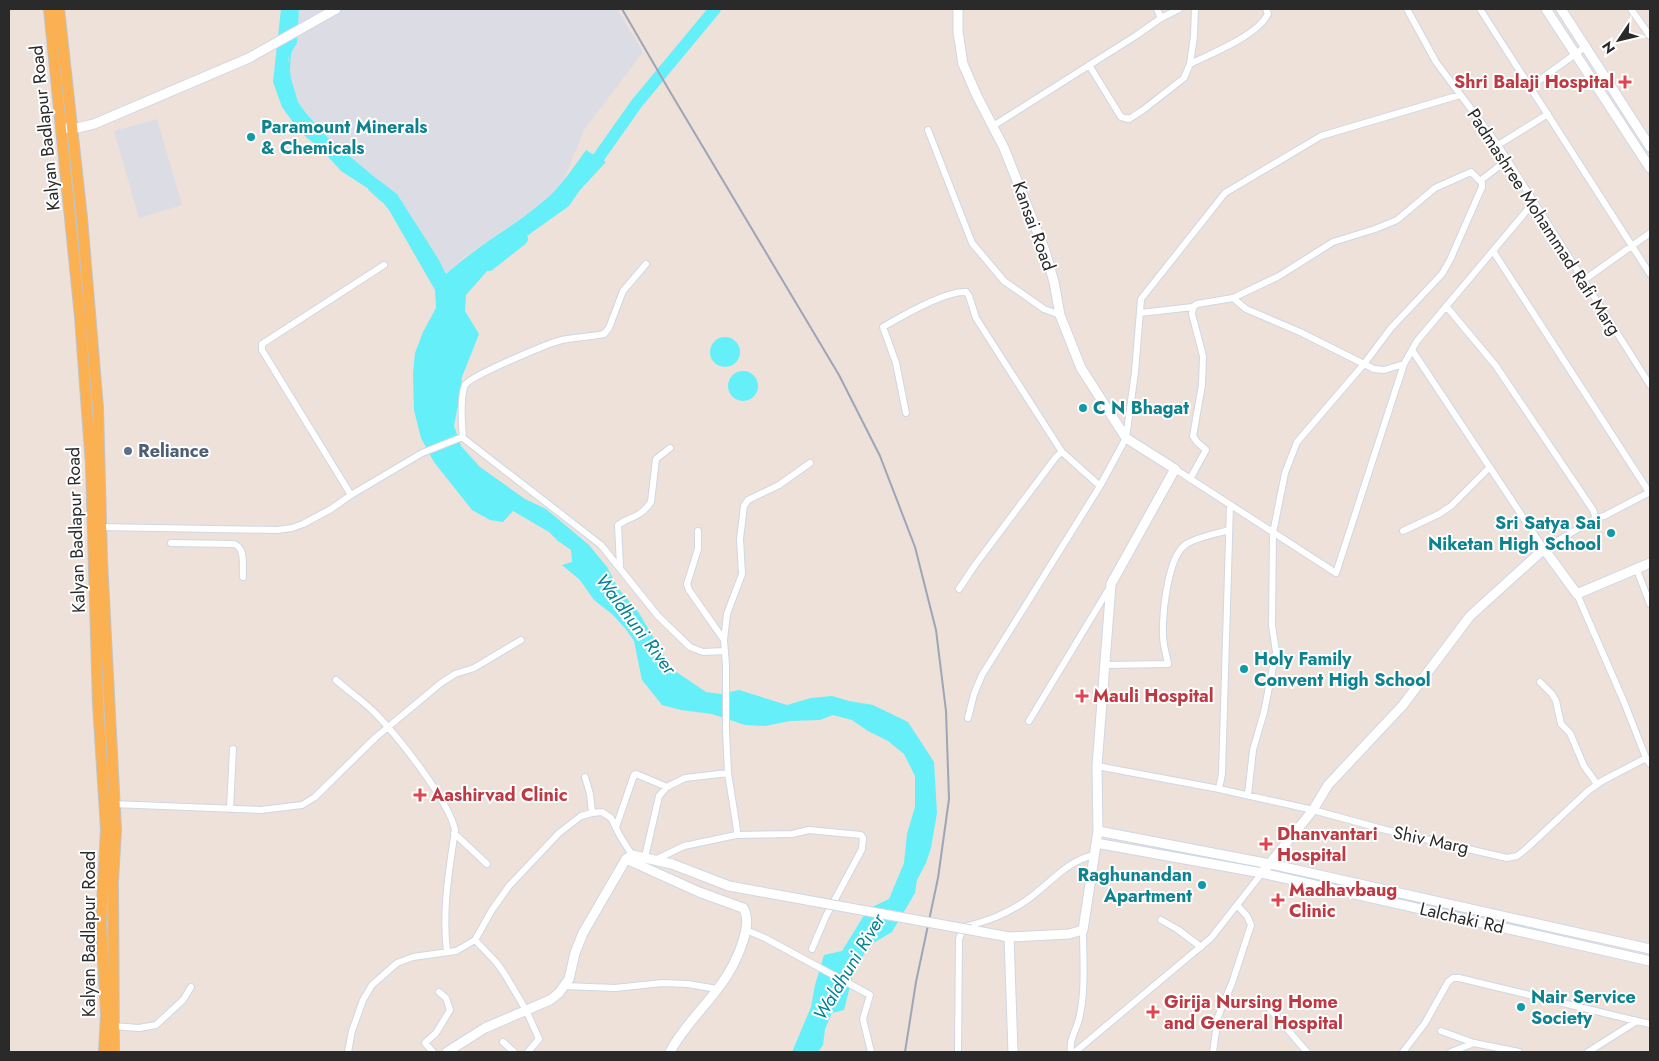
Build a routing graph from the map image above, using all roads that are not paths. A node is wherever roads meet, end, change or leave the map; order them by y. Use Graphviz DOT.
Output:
graph roads {
  1 [pos="49,9"];
  2 [pos="59,9"];
  3 [pos="336,9"];
  4 [pos="958,9"];
  5 [pos="1157,9"];
  6 [pos="1179,9"];
  7 [pos="1195,9"];
  8 [pos="1266,9"];
  9 [pos="1407,9"];
  10 [pos="1480,9"];
  11 [pos="1546,9"];
  12 [pos="1561,9"];
  13 [pos="1630,9"];
  14 [pos="1161,18"];
  15 [pos="1650,36"];
  16 [pos="1585,47"];
  17 [pos="1576,52"];
  18 [pos="1190,64"];
  19 [pos="1089,65"];
  20 [pos="1530,87"];
  21 [pos="1460,95"];
  22 [pos="1548,114"];
  23 [pos="993,126"];
  24 [pos="61,128"];
  25 [pos="73,129"];
  26 [pos="928,130"];
  27 [pos="1498,145"];
  28 [pos="1650,147"];
  29 [pos="1507,160"];
  30 [pos="1650,168"];
  31 [pos="1480,181"];
  32 [pos="1534,202"];
  33 [pos="1650,234"];
  34 [pos="1632,247"];
  35 [pos="1493,251"];
  36 [pos="646,264"];
  37 [pos="384,265"];
  38 [pos="1650,274"];
  39 [pos="1584,280"];
  40 [pos="1232,298"];
  41 [pos="1446,306"];
  42 [pos="1193,307"];
  43 [pos="1140,313"];
  44 [pos="1060,315"];
  45 [pos="1412,350"];
  46 [pos="1364,364"];
  47 [pos="1404,364"];
  48 [pos="1650,384"];
  49 [pos="906,413"];
  50 [pos="462,438"];
  51 [pos="1126,438"];
  52 [pos="670,448"];
  53 [pos="1062,452"];
  54 [pos="810,463"];
  55 [pos="1490,467"];
  56 [pos="1175,469"];
  57 [pos="1190,479"];
  58 [pos="1100,486"];
  59 [pos="1649,492"];
  60 [pos="350,495"];
  61 [pos="1230,505"];
  62 [pos="1596,518"];
  63 [pos="97,527"];
  64 [pos="1229,530"];
  65 [pos="698,531"];
  66 [pos="1402,531"];
  67 [pos="1273,533"];
  68 [pos="171,543"];
  69 [pos="1544,549"];
  70 [pos="1650,563"];
  71 [pos="620,567"];
  72 [pos="1637,570"];
  73 [pos="243,577"];
  74 [pos="1111,584"];
  75 [pos="959,589"];
  76 [pos="1577,594"];
  77 [pos="1650,604"];
  78 [pos="521,640"];
  79 [pos="724,640"];
  80 [pos="725,651"];
  81 [pos="1105,665"];
  82 [pos="336,680"];
  83 [pos="1540,682"];
  84 [pos="968,718"];
  85 [pos="1029,721"];
  86 [pos="387,727"];
  87 [pos="233,749"];
  88 [pos="1646,758"];
  89 [pos="1650,764"];
  90 [pos="1097,766"];
  91 [pos="728,773"];
  92 [pos="585,777"];
  93 [pos="1597,784"];
  94 [pos="667,787"];
  95 [pos="1219,788"];
  96 [pos="1248,795"];
  97 [pos="110,804"];
  98 [pos="230,809"];
  99 [pos="1313,810"];
  100 [pos="592,813"];
  101 [pos="616,827"];
  102 [pos="1098,831"];
  103 [pos="454,833"];
  104 [pos="736,835"];
  105 [pos="1096,843"];
  106 [pos="1094,855"];
  107 [pos="629,857"];
  108 [pos="650,858"];
  109 [pos="487,864"];
  110 [pos="1270,864"];
  111 [pos="1262,873"];
  112 [pos="1237,906"];
  113 [pos="1497,915"];
  114 [pos="1161,920"];
  115 [pos="102,924"];
  116 [pos="113,925"];
  117 [pos="1493,925"];
  118 [pos="746,930"];
  119 [pos="1083,930"];
  120 [pos="1570,932"];
  121 [pos="1009,937"];
  122 [pos="475,940"];
  123 [pos="1566,942"];
  124 [pos="1200,947"];
  125 [pos="812,949"];
  126 [pos="1650,949"];
  127 [pos="448,952"];
  128 [pos="1650,961"];
  129 [pos="564,986"];
  130 [pos="191,987"];
  131 [pos="717,989"];
  132 [pos="439,992"];
  133 [pos="1262,1000"];
  134 [pos="526,1010"];
  135 [pos="1637,1021"];
  136 [pos="1650,1024"];
  137 [pos="110,1026"];
  138 [pos="1440,1031"];
  139 [pos="503,1042"];
  140 [pos="1474,1043"];
  141 [pos="104,1052"];
  142 [pos="114,1052"];
  143 [pos="348,1052"];
  144 [pos="433,1052"];
  145 [pos="447,1052"];
  146 [pos="514,1052"];
  147 [pos="528,1052"];
  148 [pos="670,1052"];
  149 [pos="870,1052"];
  150 [pos="958,1052"];
  151 [pos="1013,1052"];
  152 [pos="1071,1052"];
  153 [pos="1076,1052"];
  154 [pos="1213,1052"];
  155 [pos="1308,1052"];
  156 [pos="1404,1052"];
  157 [pos="1451,1052"];
  158 [pos="1519,1052"];
  159 [pos="1588,1052"];
  1 -- 24 [label="main road, Kalyan Badlapur Road"];
  2 -- 25 [label="main road, Kalyan Badlapur Road"];
  3 -- 25 [label="main road"];
  4 -- 23 [label="main road, Kansai Road"];
  5 -- 14 [label="street"];
  6 -- 14 [label="street"];
  7 -- 18 [label="street"];
  8 -- 18 [label="street"];
  9 -- 21 [label="street, Padmashree Mohammad Rafi Marg"];
  10 -- 20 [label="street"];
  11 -- 17 [label="main road"];
  12 -- 16 [label="main road"];
  13 -- 15 [label="street"];
  14 -- 19 [label="street"];
  16 -- 17 [label="street"];
  16 -- 28 [label="main road"];
  17 -- 20 [label="street"];
  17 -- 30 [label="main road"];
  18 -- 19 [label="street"];
  19 -- 23 [label="street"];
  20 -- 22 [label="street"];
  21 -- 27 [label="street, Padmashree Mohammad Rafi Marg"];
  21 -- 43 [label="street"];
  22 -- 27 [label="street"];
  22 -- 34 [label="street"];
  23 -- 44 [label="main road, Kansai Road"];
  24 -- 25 [label="main road"];
  24 -- 63 [label="main road, Kalyan Badlapur Road"];
  25 -- 63 [label="main road, Kalyan Badlapur Road"];
  26 -- 44 [label="street"];
  27 -- 29 [label="street, Padmashree Mohammad Rafi Marg"];
  29 -- 31 [label="street"];
  29 -- 32 [label="street, Padmashree Mohammad Rafi Marg"];
  31 -- 40 [label="street"];
  31 -- 46 [label="street"];
  32 -- 35 [label="street"];
  32 -- 39 [label="street, Padmashree Mohammad Rafi Marg"];
  33 -- 34 [label="street"];
  34 -- 38 [label="street"];
  34 -- 39 [label="street"];
  35 -- 41 [label="street"];
  35 -- 59 [label="street"];
  36 -- 50 [label="street"];
  37 -- 60 [label="street"];
  39 -- 48 [label="street, Padmashree Mohammad Rafi Marg"];
  40 -- 42 [label="street"];
  40 -- 46 [label="street"];
  41 -- 45 [label="street"];
  41 -- 62 [label="street"];
  42 -- 43 [label="street"];
  42 -- 57 [label="street"];
  43 -- 51 [label="street"];
  44 -- 51 [label="main road, Kansai Road"];
  45 -- 47 [label="street"];
  45 -- 55 [label="street"];
  46 -- 47 [label="street"];
  46 -- 67 [label="street"];
  47 -- 67 [label="street"];
  49 -- 53 [label="street"];
  50 -- 60 [label="street"];
  50 -- 71 [label="street"];
  51 -- 56 [label="main road"];
  51 -- 58 [label="street"];
  52 -- 71 [label="street"];
  53 -- 58 [label="street"];
  53 -- 75 [label="street"];
  54 -- 79 [label="street"];
  55 -- 66 [label="street"];
  55 -- 69 [label="street"];
  56 -- 57 [label="street"];
  56 -- 74 [label="main road"];
  57 -- 61 [label="street"];
  58 -- 84 [label="street"];
  59 -- 62 [label="street"];
  60 -- 63 [label="street"];
  61 -- 64 [label="street"];
  61 -- 67 [label="street"];
  62 -- 69 [label="street"];
  63 -- 97 [label="main road, Kalyan Badlapur Road"];
  64 -- 81 [label="street"];
  64 -- 95 [label="street"];
  65 -- 79 [label="street"];
  67 -- 96 [label="street"];
  68 -- 73 [label="street"];
  69 -- 76 [label="main road"];
  69 -- 99 [label="main road"];
  70 -- 72 [label="main road"];
  71 -- 80 [label="street"];
  72 -- 76 [label="main road"];
  72 -- 77 [label="street"];
  74 -- 81 [label="main road"];
  74 -- 85 [label="street"];
  76 -- 88 [label="street"];
  78 -- 86 [label="street"];
  79 -- 80 [label="street"];
  80 -- 91 [label="street"];
  81 -- 90 [label="main road"];
  82 -- 86 [label="street"];
  83 -- 93 [label="street"];
  86 -- 98 [label="street"];
  86 -- 103 [label="street"];
  87 -- 98 [label="street"];
  88 -- 89 [label="street"];
  88 -- 93 [label="street, Shiv Marg"];
  90 -- 95 [label="street, Shiv Marg"];
  90 -- 102 [label="main road"];
  91 -- 94 [label="street"];
  91 -- 104 [label="street"];
  92 -- 100 [label="street"];
  93 -- 99 [label="street, Shiv Marg"];
  94 -- 101 [label="street"];
  94 -- 108 [label="street"];
  95 -- 96 [label="street, Shiv Marg"];
  96 -- 99 [label="street, Shiv Marg"];
  97 -- 98 [label="street"];
  97 -- 115 [label="main road, Kalyan Badlapur Road"];
  97 -- 116 [label="main road, Kalyan Badlapur Road"];
  99 -- 110 [label="main road"];
  100 -- 101 [label="street"];
  100 -- 122 [label="street"];
  101 -- 107 [label="street"];
  102 -- 105 [label="main road"];
  102 -- 110 [label="main road, Lalchaki Rd"];
  103 -- 109 [label="street"];
  103 -- 127 [label="street"];
  104 -- 108 [label="street"];
  104 -- 125 [label="street"];
  105 -- 106 [label="main road"];
  105 -- 111 [label="main road, Lalchaki Rd"];
  106 -- 119 [label="main road"];
  106 -- 150 [label="street"];
  107 -- 108 [label="main road"];
  107 -- 118 [label="main road"];
  107 -- 129 [label="main road"];
  108 -- 121 [label="main road, bridge"];
  110 -- 111 [label="main road"];
  110 -- 113 [label="main road, Lalchaki Rd"];
  111 -- 112 [label="street"];
  111 -- 117 [label="main road, Lalchaki Rd"];
  112 -- 124 [label="street"];
  112 -- 154 [label="street"];
  113 -- 117 [label="main road"];
  113 -- 120 [label="main road, Lalchaki Rd"];
  114 -- 124 [label="street"];
  115 -- 116 [label="main road"];
  115 -- 137 [label="main road, Kalyan Badlapur Road"];
  116 -- 137 [label="main road, Kalyan Badlapur Road"];
  117 -- 123 [label="main road, Lalchaki Rd"];
  118 -- 131 [label="main road"];
  118 -- 149 [label="street"];
  119 -- 121 [label="main road"];
  119 -- 152 [label="street"];
  120 -- 123 [label="main road"];
  120 -- 126 [label="main road, Lalchaki Rd"];
  121 -- 151 [label="main road"];
  122 -- 127 [label="street"];
  122 -- 134 [label="street"];
  123 -- 128 [label="main road, Lalchaki Rd"];
  124 -- 153 [label="street"];
  127 -- 143 [label="street"];
  129 -- 131 [label="street"];
  129 -- 134 [label="main road"];
  130 -- 137 [label="street"];
  131 -- 148 [label="main road"];
  132 -- 144 [label="street"];
  133 -- 155 [label="street"];
  134 -- 145 [label="main road"];
  134 -- 147 [label="street"];
  135 -- 136 [label="street"];
  135 -- 156 [label="street"];
  135 -- 159 [label="street"];
  137 -- 141 [label="main road, Kalyan Badlapur Road"];
  137 -- 142 [label="main road, Kalyan Badlapur Road"];
  138 -- 140 [label="street"];
  139 -- 146 [label="street"];
  140 -- 157 [label="street"];
  140 -- 158 [label="street"];
}
